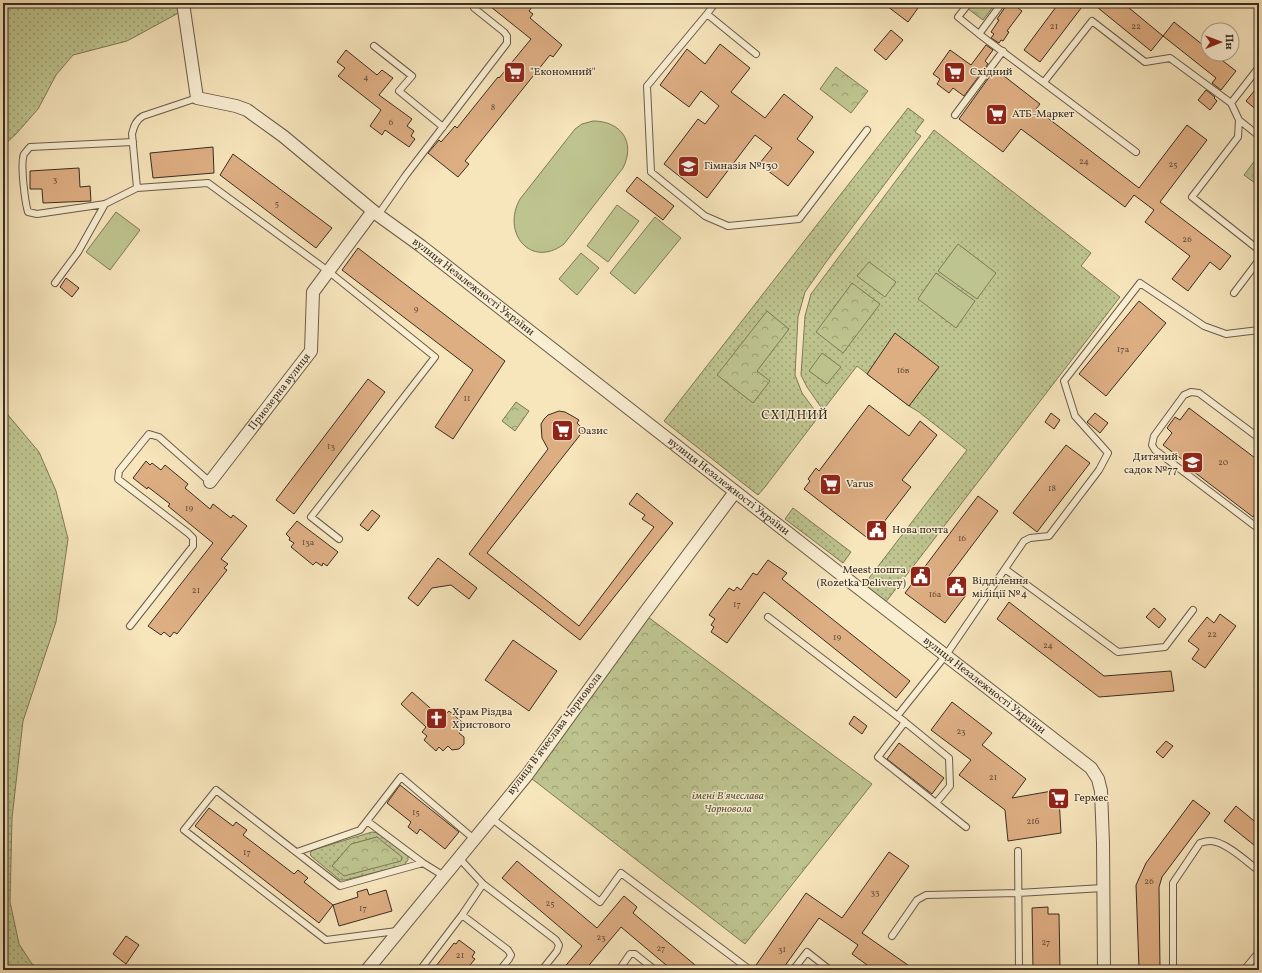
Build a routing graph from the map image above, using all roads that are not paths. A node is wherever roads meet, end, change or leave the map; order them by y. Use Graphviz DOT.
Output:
graph roads {
  1 [pos="473,3"];
  2 [pos="715,3"];
  3 [pos="968,3"];
  4 [pos="1002,3"];
  5 [pos="181,5"];
  6 [pos="707,14"];
  7 [pos="979,34"];
  8 [pos="374,46"];
  9 [pos="1003,51"];
  10 [pos="756,54"];
  11 [pos="1259,67"];
  12 [pos="1044,82"];
  13 [pos="198,98"];
  14 [pos="1231,103"];
  15 [pos="955,115"];
  16 [pos="1239,120"];
  17 [pos="443,127"];
  18 [pos="867,130"];
  19 [pos="1259,136"];
  20 [pos="133,142"];
  21 [pos="1136,152"];
  22 [pos="137,188"];
  23 [pos="105,204"];
  24 [pos="375,213"];
  25 [pos="1259,250"];
  26 [pos="1259,260"];
  27 [pos="328,272"];
  28 [pos="55,283"];
  29 [pos="1234,293"];
  30 [pos="1259,330"];
  31 [pos="1259,438"];
  32 [pos="210,482"];
  33 [pos="735,492"];
  34 [pos="1259,530"];
  35 [pos="339,539"];
  36 [pos="1004,568"];
  37 [pos="1193,610"];
  38 [pos="768,617"];
  39 [pos="130,626"];
  40 [pos="946,655"];
  41 [pos="898,716"];
  42 [pos="906,722"];
  43 [pos="936,803"];
  44 [pos="491,818"];
  45 [pos="367,821"];
  46 [pos="966,827"];
  47 [pos="474,839"];
  48 [pos="1018,851"];
  49 [pos="297,852"];
  50 [pos="459,858"];
  51 [pos="423,863"];
  52 [pos="1259,871"];
  53 [pos="444,876"];
  54 [pos="483,884"];
  55 [pos="1103,888"];
  56 [pos="1018,893"];
  57 [pos="462,915"];
  58 [pos="400,930"];
  59 [pos="892,936"];
  60 [pos="1259,952"];
  61 [pos="367,970"];
  62 [pos="420,970"];
  63 [pos="500,970"];
  64 [pos="542,970"];
  65 [pos="619,970"];
  66 [pos="655,970"];
  67 [pos="750,970"];
  68 [pos="793,970"];
  69 [pos="830,970"];
  70 [pos="1019,970"];
  71 [pos="1104,970"];
  72 [pos="1173,970"];
  73 [pos="1244,970"];
  1 -- 17 [label="lane"];
  2 -- 6 [label="lane"];
  3 -- 7 [label="lane"];
  4 -- 7 [label="lane"];
  5 -- 13 [label="street"];
  6 -- 10 [label="lane"];
  6 -- 18 [label="lane"];
  7 -- 9 [label="lane"];
  8 -- 17 [label="lane"];
  9 -- 12 [label="lane"];
  9 -- 15 [label="lane"];
  11 -- 14 [label="lane"];
  12 -- 14 [label="lane"];
  12 -- 21 [label="lane"];
  13 -- 20 [label="lane"];
  13 -- 24 [label="street, вулиця Незалежності України"];
  14 -- 16 [label="lane"];
  16 -- 19 [label="lane"];
  16 -- 25 [label="lane"];
  17 -- 24 [label="lane"];
  20 -- 22 [label="lane"];
  20 -- 23 [label="lane"];
  22 -- 23 [label="lane"];
  22 -- 27 [label="lane"];
  23 -- 28 [label="lane"];
  24 -- 27 [label="street, Приозерна вулиця"];
  24 -- 33 [label="street, вулиця Незалежності України"];
  26 -- 29 [label="lane"];
  27 -- 32 [label="street, Приозерна вулиця"];
  27 -- 35 [label="lane"];
  30 -- 36 [label="lane"];
  31 -- 34 [label="lane"];
  32 -- 39 [label="lane"];
  33 -- 40 [label="street, вулиця Незалежності України"];
  33 -- 44 [label="street, вулиця Вʼячеслава Чорновола"];
  36 -- 37 [label="lane"];
  36 -- 40 [label="lane"];
  38 -- 41 [label="lane"];
  40 -- 41 [label="lane"];
  40 -- 55 [label="street, вулиця Незалежності України"];
  41 -- 42 [label="lane"];
  42 -- 43 [label="lane"];
  42 -- 43 [label="lane"];
  43 -- 46 [label="lane"];
  44 -- 47 [label="street, вулиця Вʼячеслава Чорновола"];
  44 -- 67 [label="lane"];
  45 -- 47 [label="lane"];
  45 -- 49 [label="lane"];
  45 -- 51 [label="lane"];
  47 -- 50 [label="street, вулиця Вʼячеслава Чорновола"];
  48 -- 56 [label="lane"];
  49 -- 51 [label="lane"];
  49 -- 58 [label="lane"];
  50 -- 53 [label="street, вулиця Вʼячеслава Чорновола"];
  50 -- 54 [label="lane"];
  51 -- 53 [label="lane"];
  52 -- 72 [label="lane"];
  53 -- 58 [label="street, вулиця Вʼячеслава Чорновола"];
  54 -- 57 [label="lane"];
  54 -- 64 [label="lane"];
  55 -- 56 [label="lane"];
  55 -- 71 [label="street, вулиця Незалежності України"];
  56 -- 59 [label="lane"];
  56 -- 70 [label="lane"];
  57 -- 62 [label="lane"];
  57 -- 63 [label="lane"];
  58 -- 61 [label="street, вулиця Вʼячеслава Чорновола"];
  60 -- 73 [label="lane"];
  65 -- 66 [label="lane"];
  68 -- 69 [label="lane"];
}
